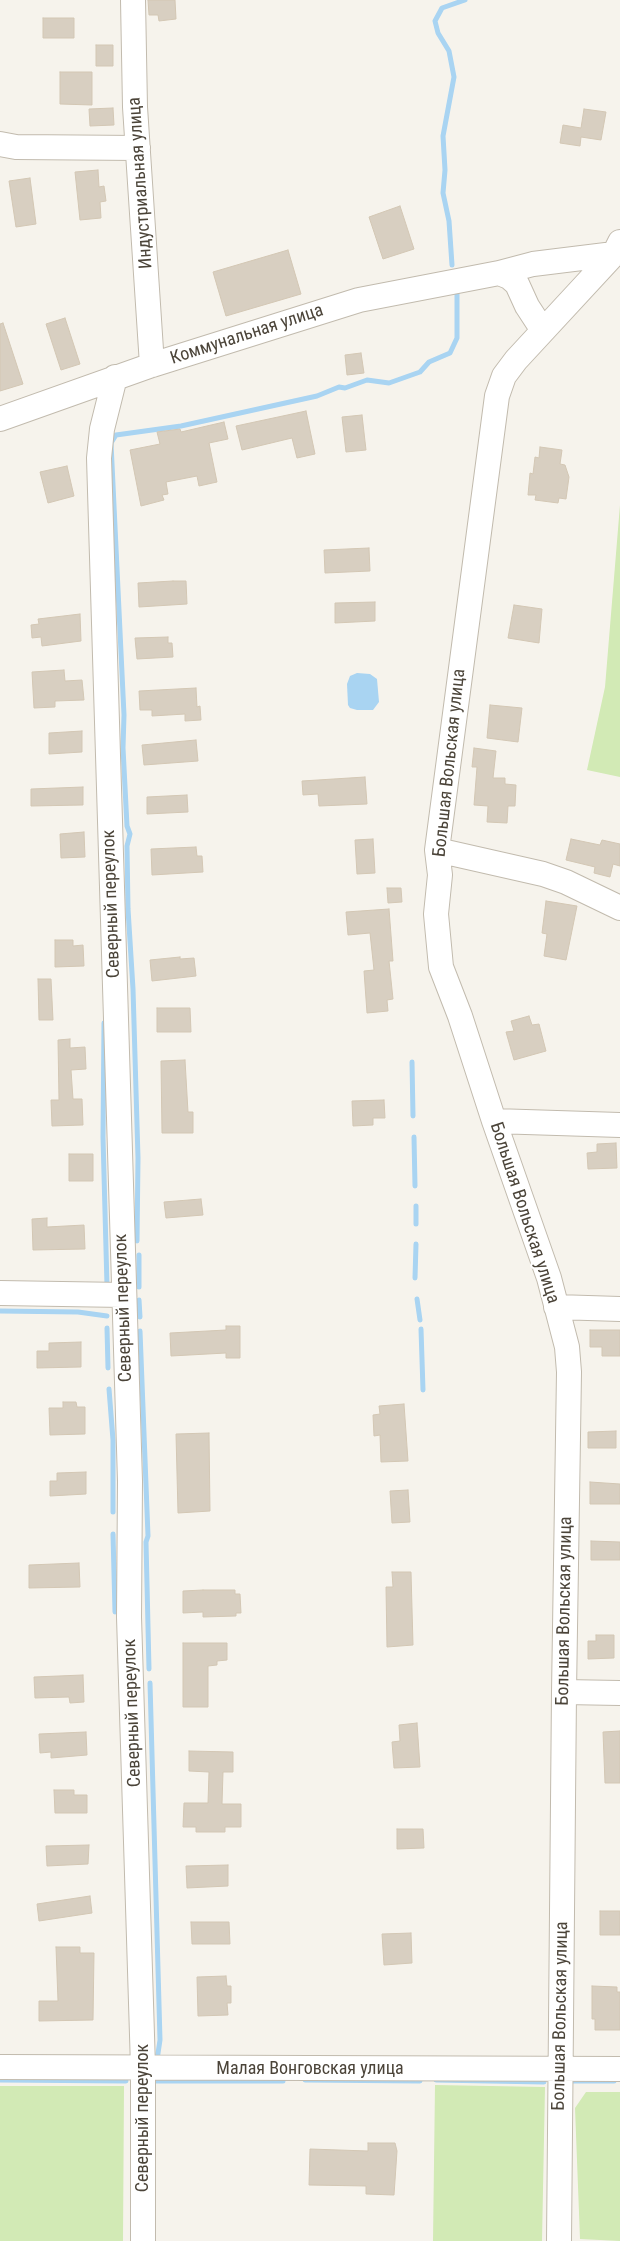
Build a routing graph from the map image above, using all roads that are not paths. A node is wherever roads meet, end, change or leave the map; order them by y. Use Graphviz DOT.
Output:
graph roads {
  1 [pos="133,0"];
  2 [pos="0,144"];
  3 [pos="138,148"];
  4 [pos="617,248"];
  5 [pos="499,273"];
  6 [pos="542,329"];
  7 [pos="152,365"];
  8 [pos="115,377"];
  9 [pos="0,419"];
  10 [pos="437,850"];
  11 [pos="620,908"];
  12 [pos="494,1121"];
  13 [pos="620,1125"];
  14 [pos="0,1293"];
  15 [pos="124,1295"];
  16 [pos="556,1307"];
  17 [pos="620,1309"];
  18 [pos="564,1692"];
  19 [pos="620,1693"];
  20 [pos="0,2067"];
  21 [pos="143,2067"];
  22 [pos="560,2070"];
  23 [pos="620,2070"];
  24 [pos="143,2241"];
  25 [pos="559,2241"];
  1 -- 3 [label="street, Индустриальная улица"];
  2 -- 3 [label="street"];
  3 -- 7 [label="street, Индустриальная улица"];
  4 -- 5 [label="street, Коммунальная улица"];
  4 -- 6 [label="street, Большая Вольская улица"];
  5 -- 6 [label="street"];
  5 -- 7 [label="street, Коммунальная улица"];
  6 -- 10 [label="street, Большая Вольская улица"];
  7 -- 8 [label="street, Коммунальная улица"];
  8 -- 9 [label="street, Коммунальная улица"];
  8 -- 15 [label="street, Северный переулок"];
  10 -- 11 [label="street"];
  10 -- 12 [label="street, Большая Вольская улица"];
  12 -- 13 [label="street"];
  12 -- 16 [label="street, Большая Вольская улица"];
  14 -- 15 [label="street"];
  15 -- 21 [label="street, Северный переулок"];
  16 -- 17 [label="street"];
  16 -- 18 [label="street, Большая Вольская улица"];
  18 -- 19 [label="street"];
  18 -- 22 [label="street, Большая Вольская улица"];
  20 -- 21 [label="street, Малая Вонговская улица"];
  21 -- 22 [label="street, Малая Вонговская улица"];
  21 -- 24 [label="street, Северный переулок"];
  22 -- 23 [label="street, Малая Вонговская улица"];
  22 -- 25 [label="street, Большая Вольская улица"];
}
